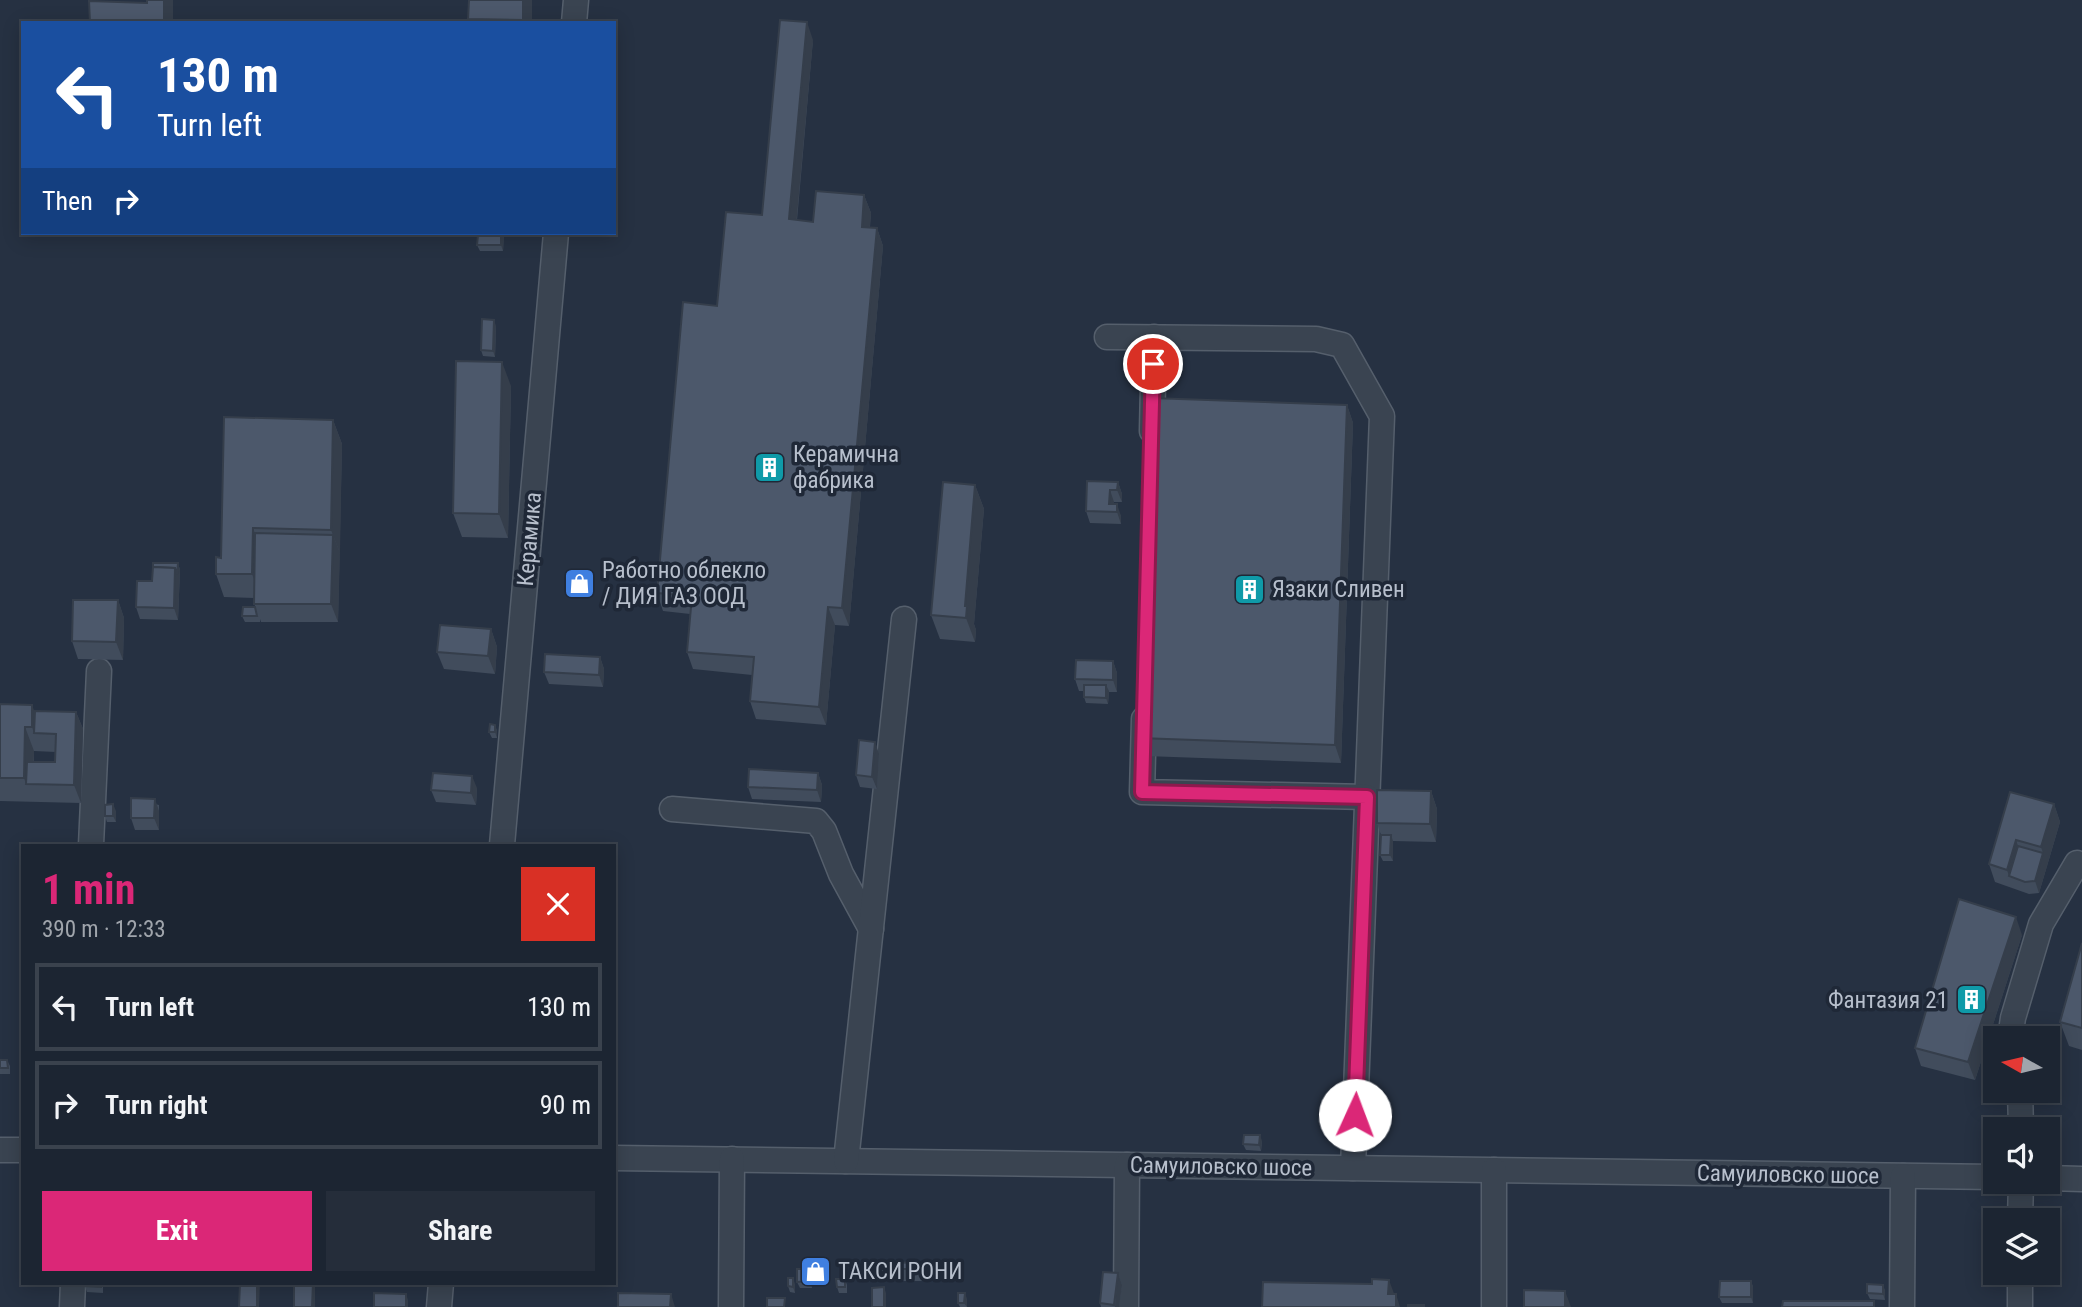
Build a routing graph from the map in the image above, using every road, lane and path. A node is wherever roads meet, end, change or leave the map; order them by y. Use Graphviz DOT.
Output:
graph roads {
  1 [pos="576,0"];
  2 [pos="575,21"];
  3 [pos="556,235"];
  4 [pos="1107,337"];
  5 [pos="1154,337"];
  6 [pos="1151,461"];
  7 [pos="904,619"];
  8 [pos="99,671"];
  9 [pos="1145,695"];
  10 [pos="1367,797"];
  11 [pos="672,809"];
  12 [pos="91,844"];
  13 [pos="502,844"];
  14 [pos="2077,863"];
  15 [pos="871,929"];
  16 [pos="2012,1026"];
  17 [pos="0,1150"];
  18 [pos="21,1150"];
  19 [pos="616,1158"];
  20 [pos="732,1160"];
  21 [pos="846,1161"];
  22 [pos="1127,1165"];
  23 [pos="1353,1168"];
  24 [pos="1494,1170"];
  25 [pos="1903,1176"];
  26 [pos="1983,1177"];
  27 [pos="2060,1178"];
  28 [pos="2082,1179"];
  29 [pos="73,1285"];
  30 [pos="441,1285"];
  31 [pos="2020,1285"];
  32 [pos="72,1307"];
  33 [pos="439,1307"];
  34 [pos="731,1307"];
  35 [pos="1126,1307"];
  36 [pos="1494,1307"];
  37 [pos="1902,1307"];
  38 [pos="2020,1307"];
  1 -- 2 [label="street"];
  3 -- 13 [label="street, Керамика"];
  4 -- 5 [label="street"];
  5 -- 6 [label="street"];
  5 -- 10 [label="street"];
  7 -- 15 [label="street"];
  8 -- 12 [label="street"];
  9 -- 10 [label="street"];
  10 -- 23 [label="street"];
  11 -- 15 [label="street"];
  14 -- 16 [label="street"];
  15 -- 21 [label="street"];
  17 -- 18 [label="street"];
  19 -- 20 [label="street, Самуиловско шосе"];
  20 -- 21 [label="street, Самуиловско шосе"];
  20 -- 34 [label="street"];
  21 -- 22 [label="street, Самуиловско шосе"];
  22 -- 23 [label="street, Самуиловско шосе"];
  22 -- 35 [label="street"];
  23 -- 24 [label="street, Самуиловско шосе"];
  24 -- 25 [label="street, Самуиловско шосе"];
  24 -- 36 [label="street"];
  25 -- 26 [label="street, Самуиловско шосе"];
  25 -- 37 [label="street"];
  27 -- 28 [label="street"];
  29 -- 32 [label="street"];
  30 -- 33 [label="street"];
  31 -- 38 [label="street"];
}
